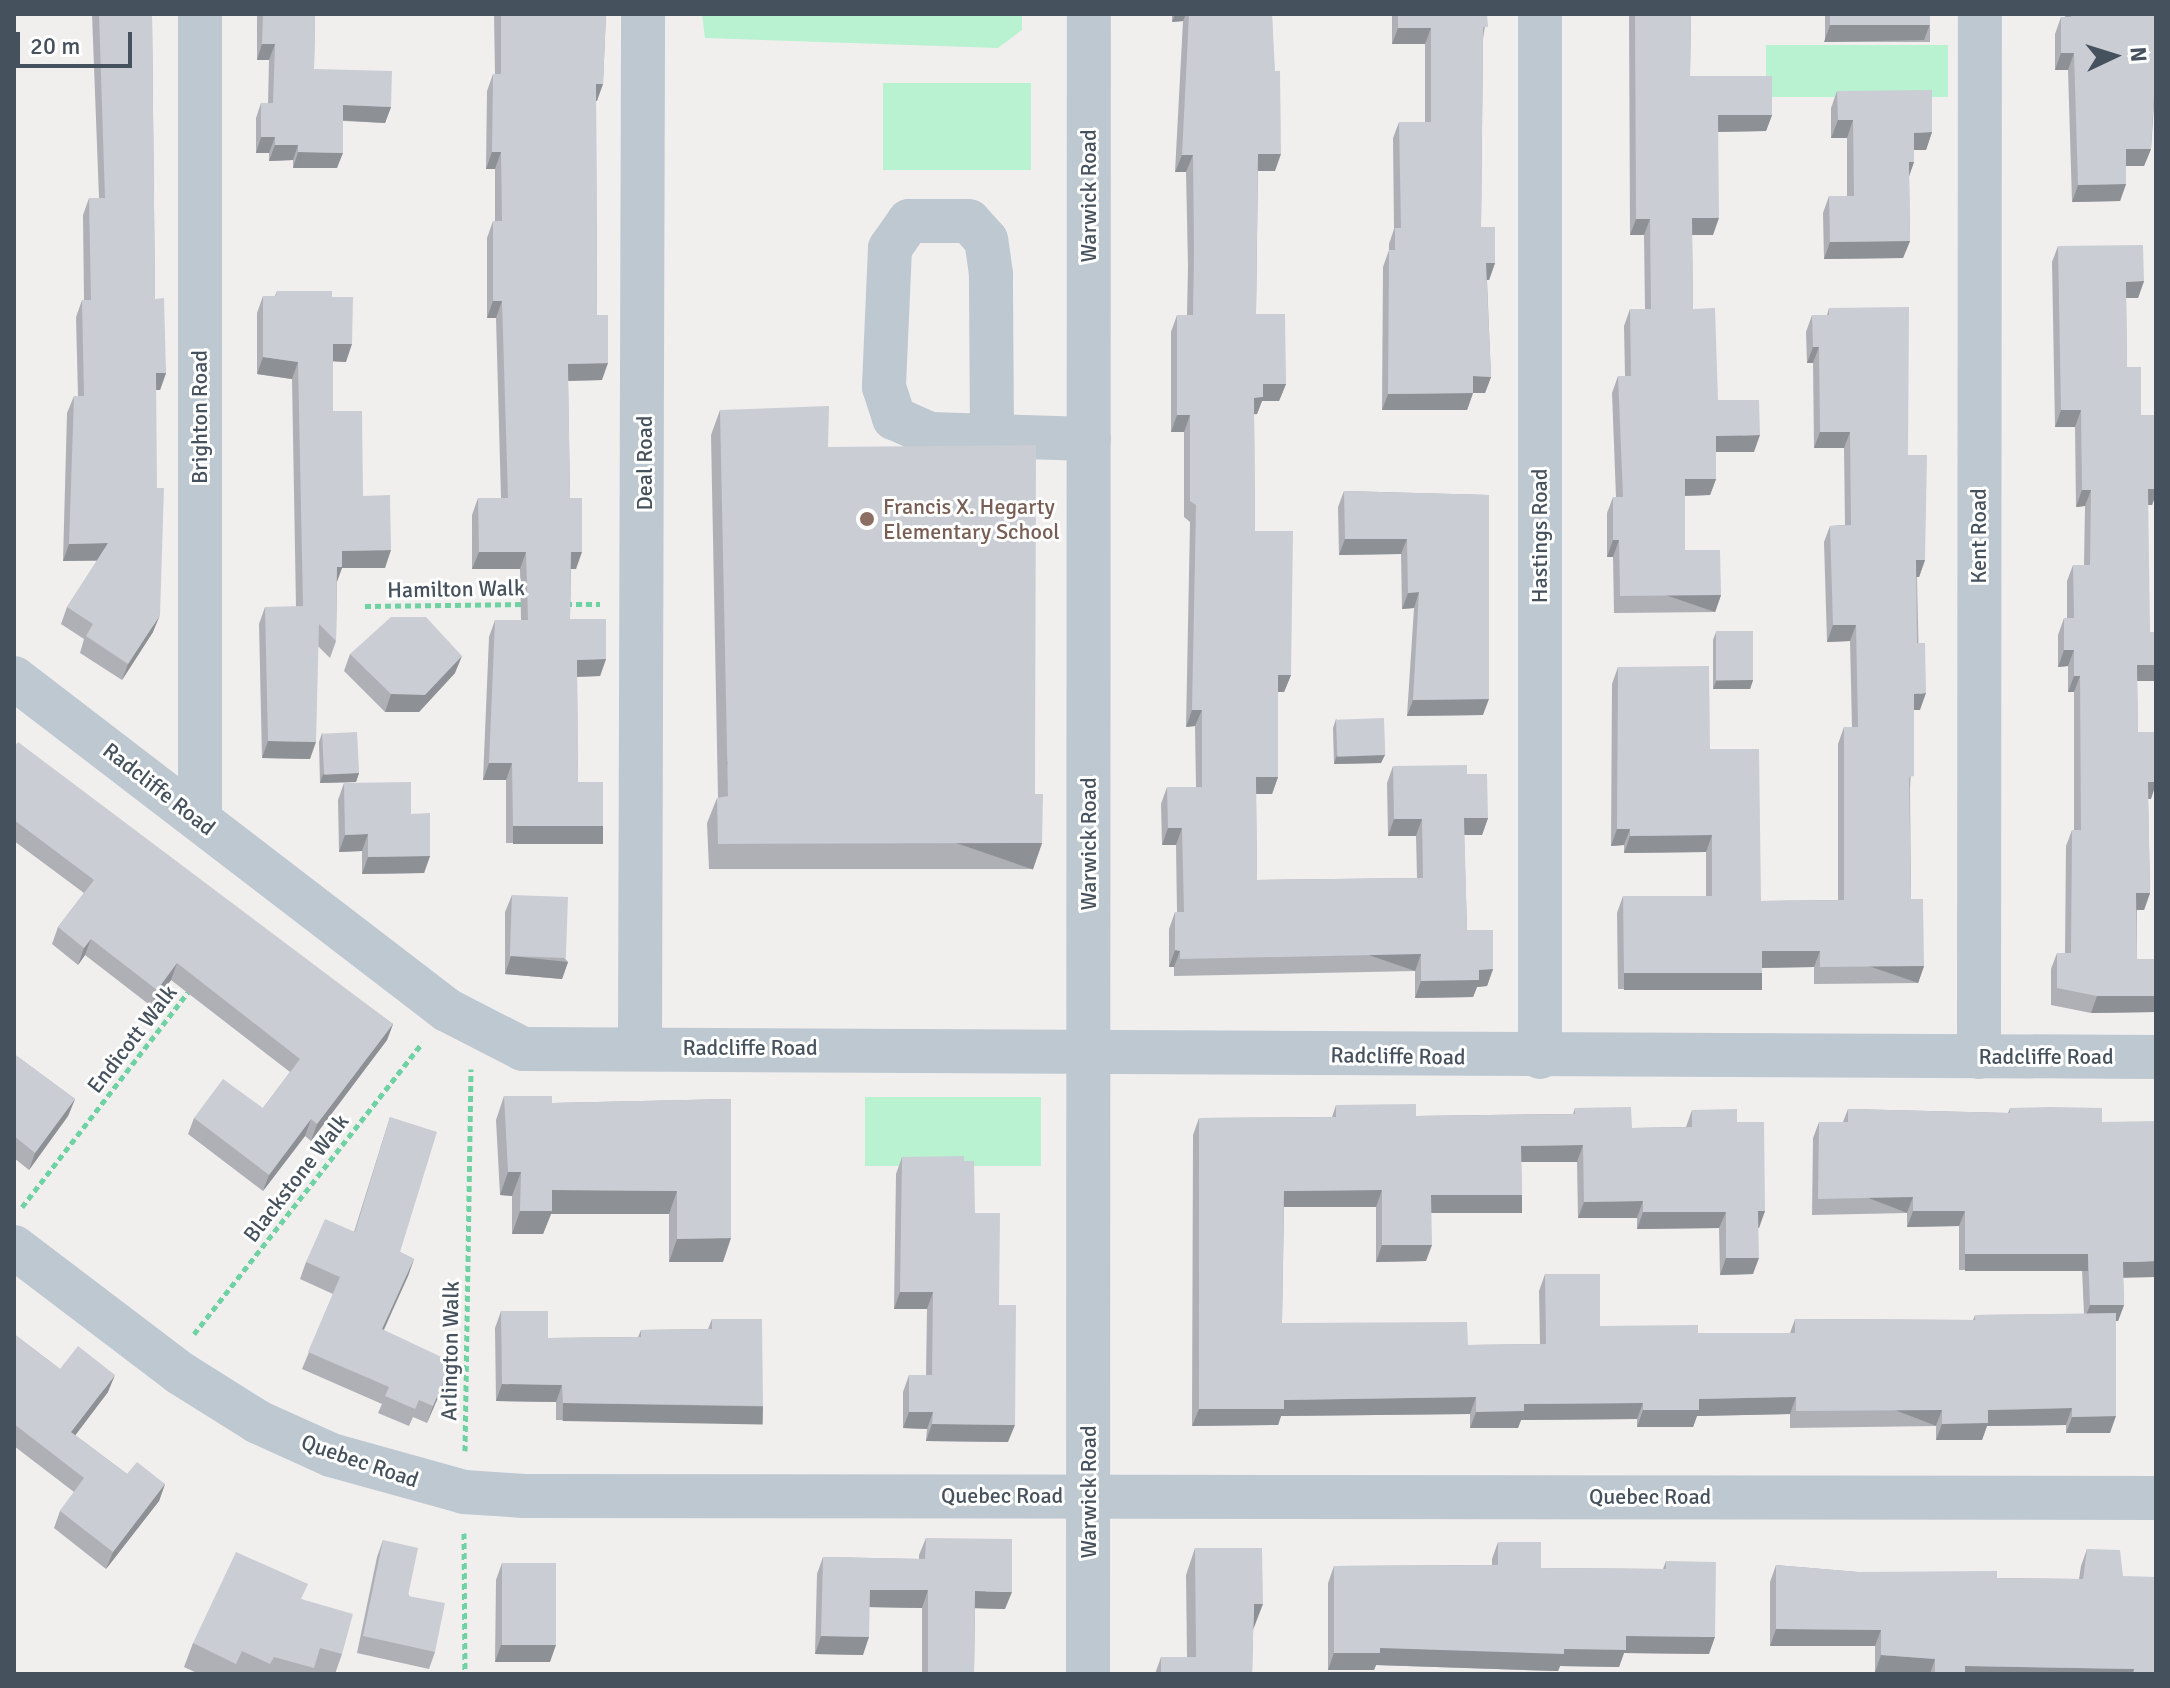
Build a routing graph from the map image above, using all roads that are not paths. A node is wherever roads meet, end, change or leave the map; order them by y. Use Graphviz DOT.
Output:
graph roads {
  1 [pos="200,14"];
  2 [pos="643,14"];
  3 [pos="1089,14"];
  4 [pos="1540,14"];
  5 [pos="1980,14"];
  6 [pos="992,434"];
  7 [pos="1089,439"];
  8 [pos="14,678"];
  9 [pos="200,820"];
  10 [pos="640,1047"];
  11 [pos="1089,1052"];
  12 [pos="1540,1057"];
  13 [pos="1979,1057"];
  14 [pos="2156,1057"];
  15 [pos="14,1247"];
  16 [pos="1089,1497"];
  17 [pos="2156,1498"];
  18 [pos="1088,1674"];
  1 -- 9 [label="street, Brighton Road"];
  2 -- 10 [label="street, Deal Road"];
  3 -- 7 [label="street, Warwick Road"];
  4 -- 12 [label="street, Hastings Road"];
  5 -- 13 [label="street, Kent Road"];
  6 -- 6 [label="street"];
  6 -- 7 [label="street"];
  7 -- 11 [label="street, Warwick Road"];
  8 -- 9 [label="street, Radcliffe Road"];
  9 -- 10 [label="street, Radcliffe Road"];
  10 -- 11 [label="street, Radcliffe Road"];
  11 -- 12 [label="street, Radcliffe Road"];
  11 -- 16 [label="street, Warwick Road"];
  12 -- 13 [label="street, Radcliffe Road"];
  13 -- 14 [label="street, Radcliffe Road"];
  15 -- 16 [label="street, Quebec Road"];
  16 -- 17 [label="street, Quebec Road"];
  16 -- 18 [label="street, Warwick Road"];
}
